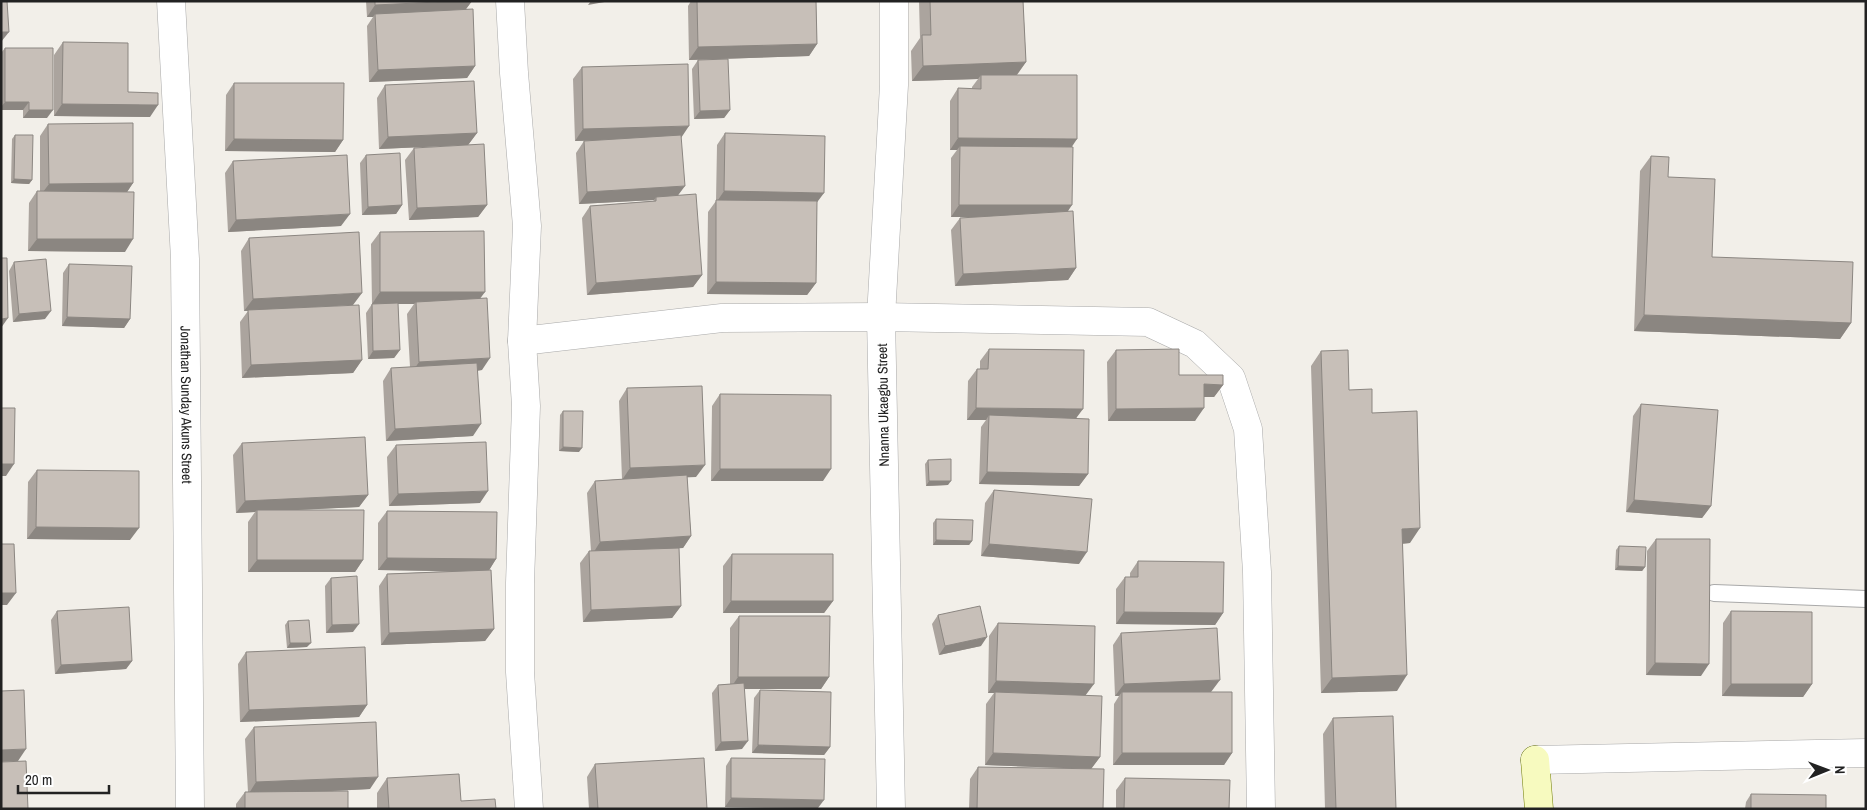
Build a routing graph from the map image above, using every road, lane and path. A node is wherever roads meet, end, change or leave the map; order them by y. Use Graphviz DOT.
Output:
graph roads {
  1 [pos="170,1"];
  2 [pos="510,1"];
  3 [pos="894,1"];
  4 [pos="881,317"];
  5 [pos="522,340"];
  6 [pos="1714,593"];
  7 [pos="1866,599"];
  8 [pos="1866,753"];
  9 [pos="1535,760"];
  10 [pos="190,809"];
  11 [pos="529,809"];
  12 [pos="891,809"];
  13 [pos="1261,809"];
  14 [pos="1540,809"];
  1 -- 10 [label="street, Jonathan Sunday Akuns Street"];
  2 -- 5 [label="street"];
  3 -- 4 [label="street, Nnanna Ukaegbu Street"];
  4 -- 5 [label="street"];
  4 -- 12 [label="street, Nnanna Ukaegbu Street"];
  4 -- 13 [label="street"];
  5 -- 11 [label="street"];
  6 -- 7 [label="lane"];
  8 -- 9 [label="street"];
  9 -- 14 [label="main road"];
}
